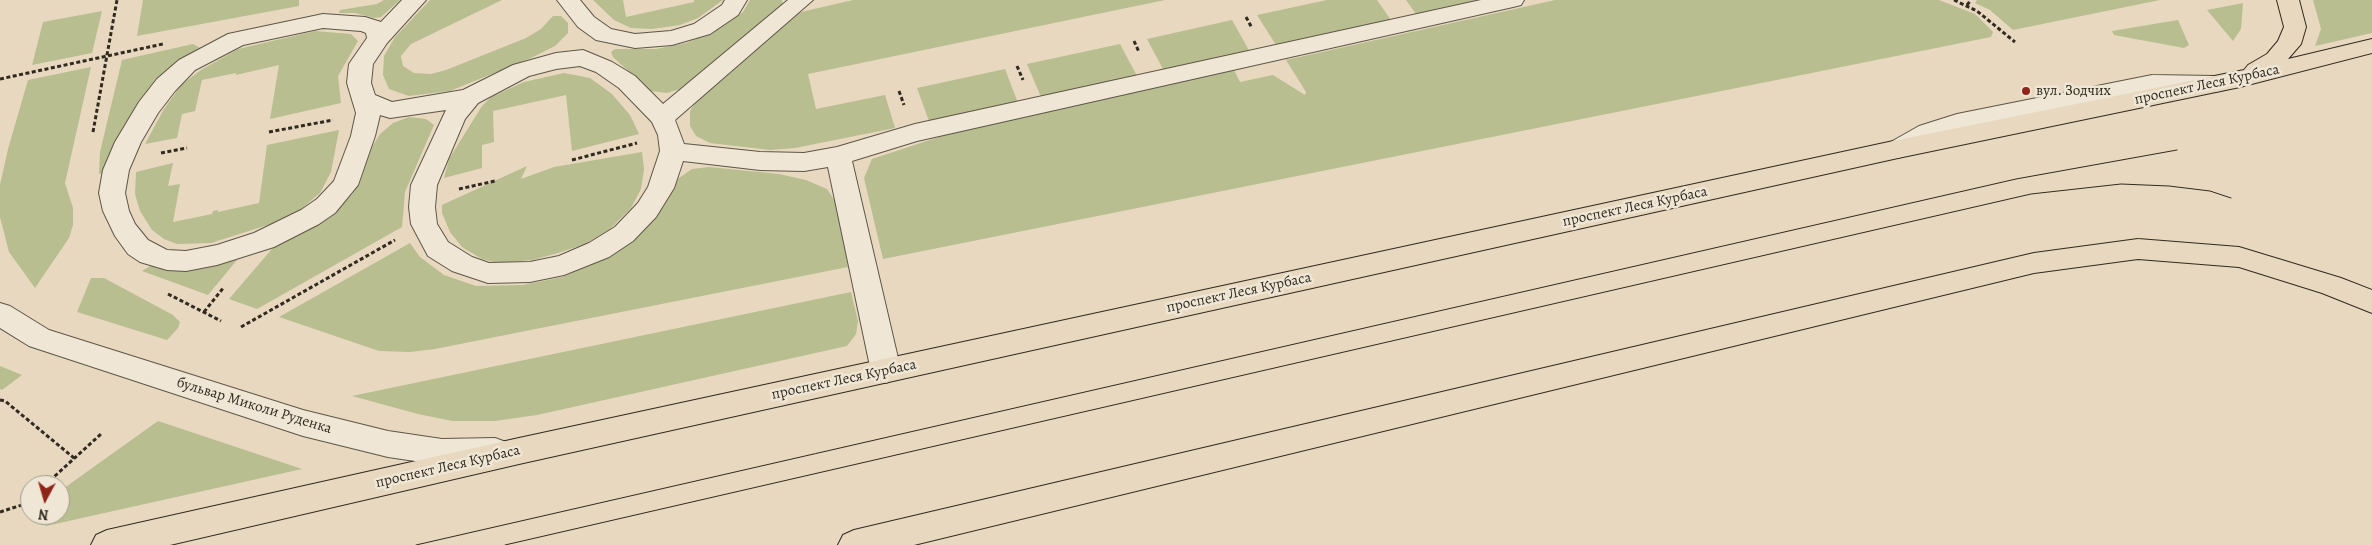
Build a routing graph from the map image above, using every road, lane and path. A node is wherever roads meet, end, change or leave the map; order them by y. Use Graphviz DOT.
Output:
graph roads {
  1 [pos="415,0"];
  2 [pos="568,0"];
  3 [pos="736,0"];
  4 [pos="802,0"];
  5 [pos="1514,0"];
  6 [pos="1954,0"];
  7 [pos="1971,0"];
  8 [pos="2288,0"];
  9 [pos="1967,5"];
  10 [pos="604,35"];
  11 [pos="379,38"];
  12 [pos="2015,42"];
  13 [pos="2372,46"];
  14 [pos="583,58"];
  15 [pos="2227,81"];
  16 [pos="469,97"];
  17 [pos="366,106"];
  18 [pos="269,132"];
  19 [pos="668,135"];
  20 [pos="188,148"];
  21 [pos="170,151"];
  22 [pos="838,156"];
  23 [pos="572,160"];
  24 [pos="424,224"];
  25 [pos="2372,302"];
  26 [pos="0,314"];
  27 [pos="241,327"];
  28 [pos="886,371"];
  29 [pos="0,400"];
  30 [pos="101,434"];
  31 [pos="519,451"];
  32 [pos="74,458"];
  33 [pos="56,475"];
  34 [pos="20,506"];
  35 [pos="0,512"];
  36 [pos="108,545"];
  37 [pos="854,545"];
  1 -- 11 [label="street"];
  2 -- 10 [label="street"];
  3 -- 10 [label="street"];
  4 -- 19 [label="street"];
  5 -- 22 [label="street"];
  6 -- 9 [label="path"];
  7 -- 9 [label="path"];
  8 -- 15 [label="main road"];
  9 -- 12 [label="path"];
  10 -- 14 [label="street"];
  11 -- 17 [label="street"];
  11 -- 17 [label="street"];
  13 -- 15 [label="main road, проспект Леся Курбаса"];
  14 -- 16 [label="street"];
  14 -- 19 [label="street"];
  15 -- 28 [label="main road, проспект Леся Курбаса"];
  16 -- 17 [label="street"];
  16 -- 24 [label="street"];
  17 -- 18 [label="path"];
  19 -- 22 [label="street"];
  19 -- 23 [label="path"];
  19 -- 24 [label="street"];
  20 -- 21 [label="path"];
  22 -- 28 [label="street"];
  24 -- 27 [label="path"];
  25 -- 37 [label="main road"];
  26 -- 31 [label="street, бульвар Миколи Руденка"];
  28 -- 31 [label="main road, проспект Леся Курбаса"];
  29 -- 32 [label="path"];
  30 -- 32 [label="path"];
  31 -- 36 [label="main road, проспект Леся Курбаса"];
  32 -- 33 [label="path"];
  34 -- 35 [label="path"];
}
